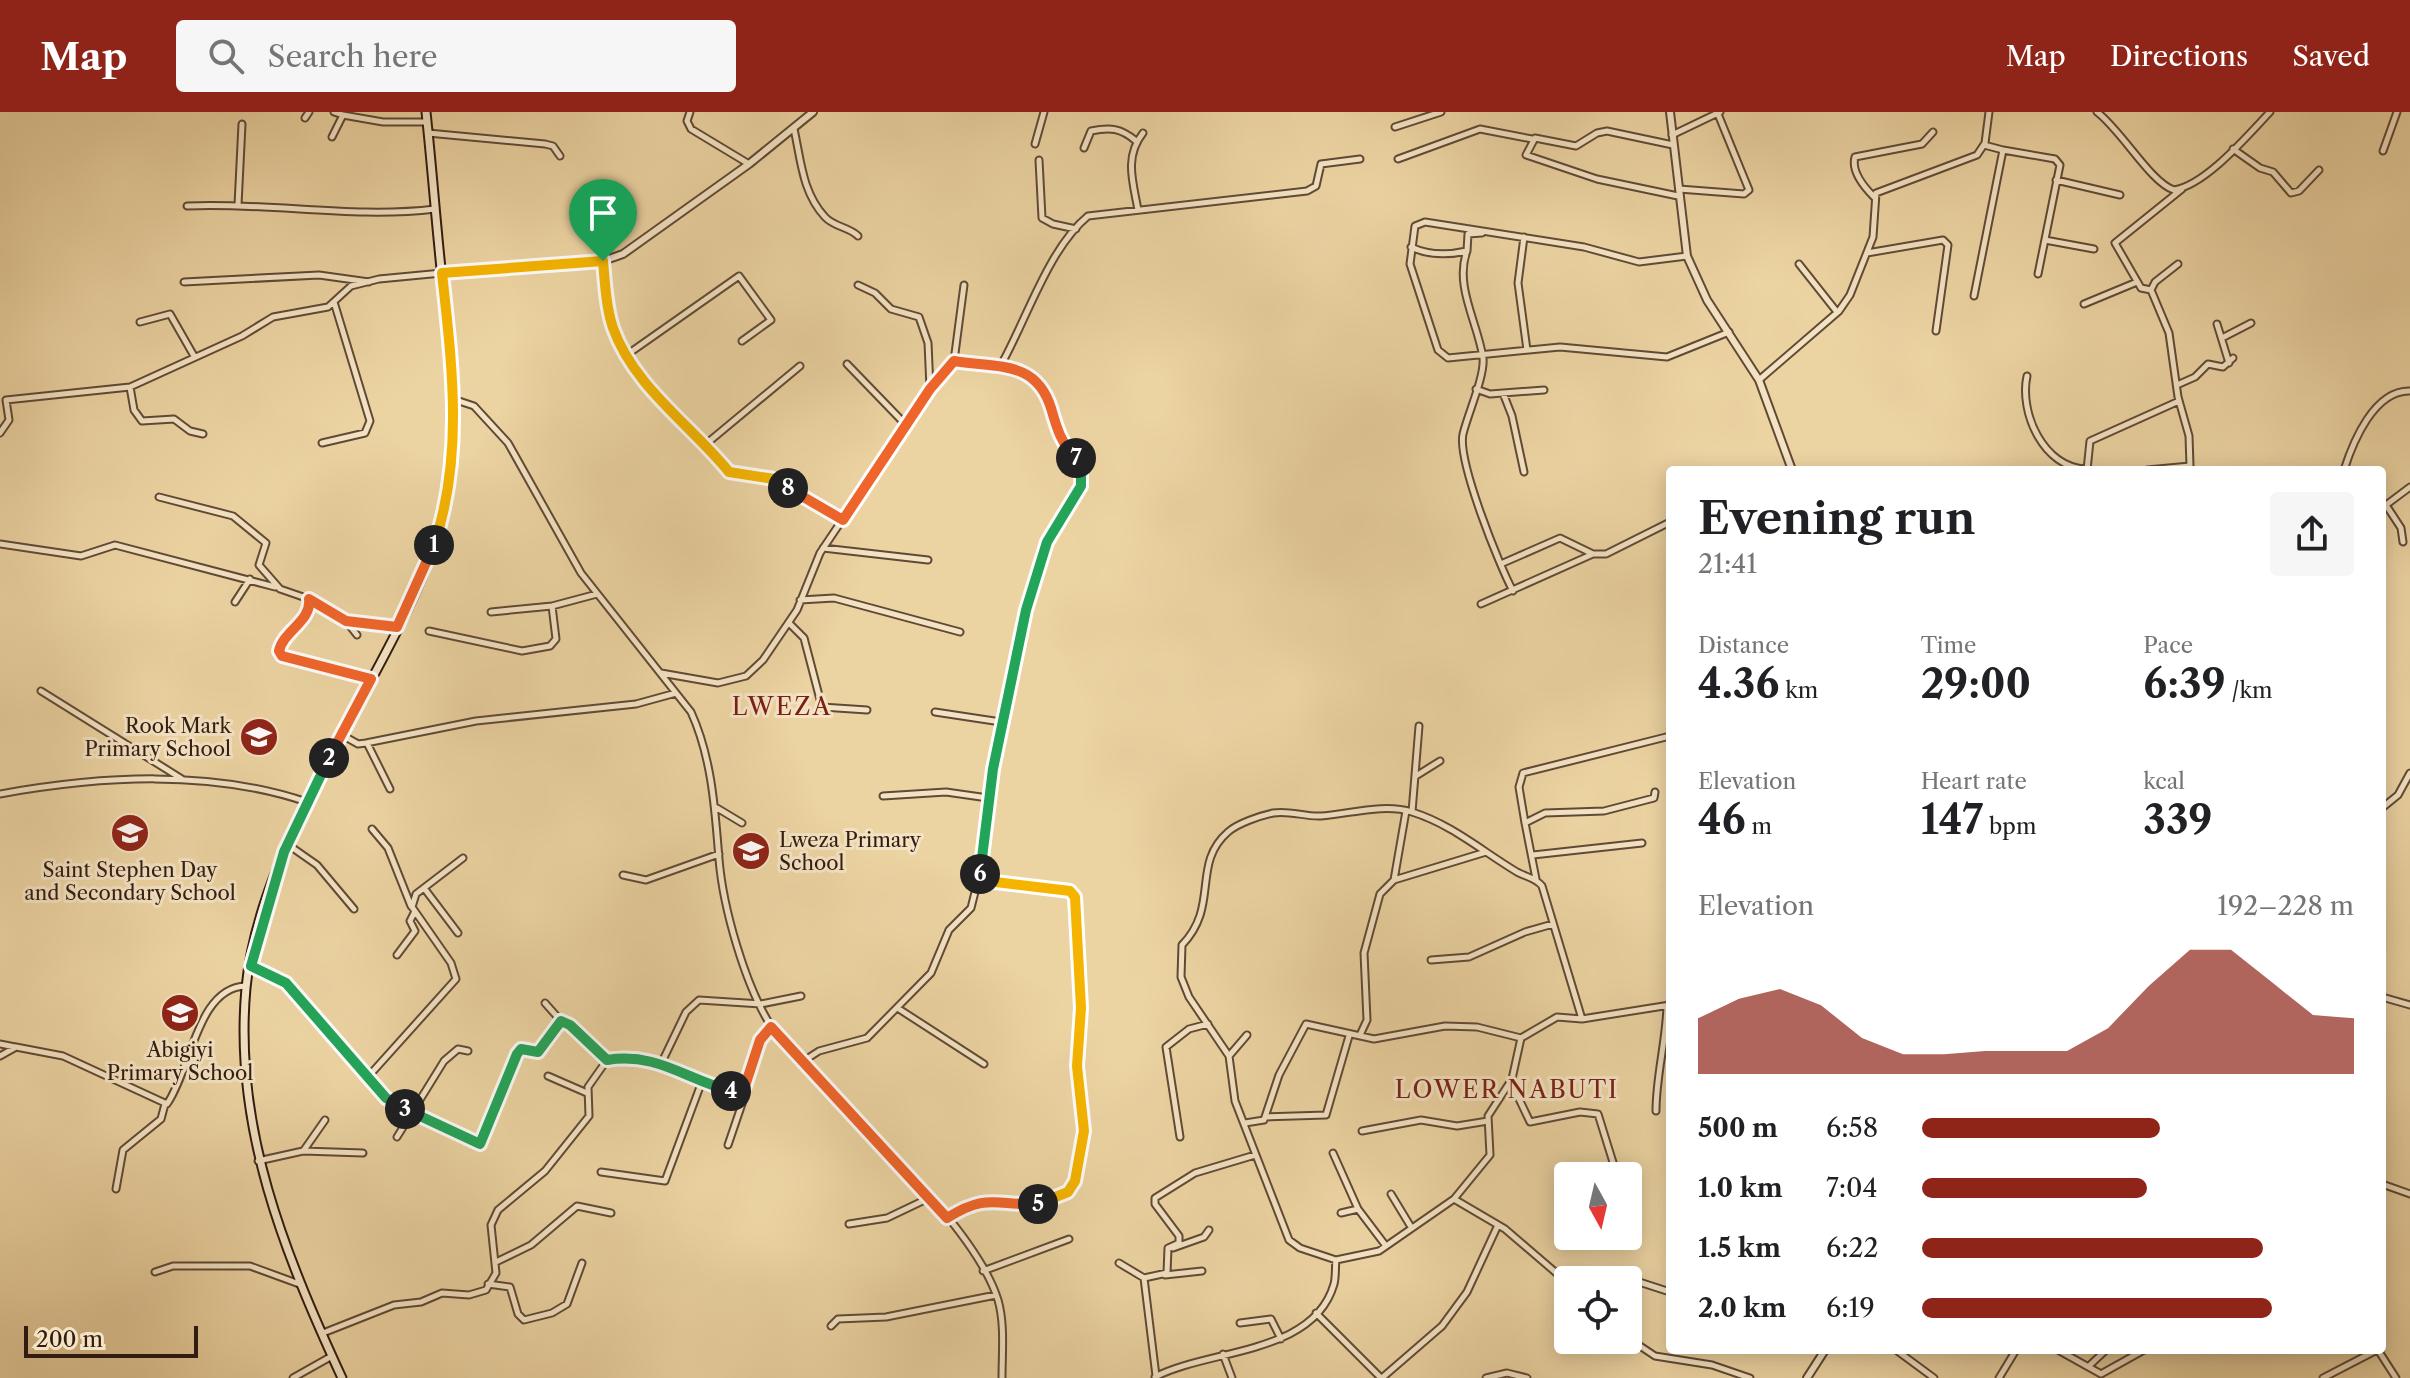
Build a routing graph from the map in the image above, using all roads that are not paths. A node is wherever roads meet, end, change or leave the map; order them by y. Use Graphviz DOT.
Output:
graph roads {
  1 [pos="334,112"];
  2 [pos="426,112"];
  3 [pos="690,112"];
  4 [pos="813,112"];
  5 [pos="1044,112"];
  6 [pos="1441,112"];
  7 [pos="1670,112"];
  8 [pos="1989,112"];
  9 [pos="2097,112"];
  10 [pos="2270,112"];
  11 [pos="2397,112"];
  12 [pos="1719,113"];
  13 [pos="343,115"];
  14 [pos="427,122"];
  15 [pos="242,124"];
  16 [pos="1395,127"];
  17 [pos="794,129"];
  18 [pos="1933,132"];
  19 [pos="428,133"];
  20 [pos="1143,133"];
  21 [pos="1672,135"];
  22 [pos="332,137"];
  23 [pos="1532,139"];
  24 [pos="1136,141"];
  25 [pos="1035,144"];
  26 [pos="1673,145"];
  27 [pos="1984,145"];
  28 [pos="1084,148"];
  29 [pos="2233,149"];
  30 [pos="2003,150"];
  31 [pos="2383,151"];
  32 [pos="560,156"];
  33 [pos="1360,159"];
  34 [pos="1398,159"];
  35 [pos="1039,160"];
  36 [pos="749,164"];
  37 [pos="2319,170"];
  38 [pos="2056,180"];
  39 [pos="2182,189"];
  40 [pos="1678,193"];
  41 [pos="2120,195"];
  42 [pos="1874,197"];
  43 [pos="238,205"];
  44 [pos="187,206"];
  45 [pos="436,209"];
  46 [pos="1138,210"];
  47 [pos="1076,229"];
  48 [pos="1495,233"];
  49 [pos="858,236"];
  50 [pos="1524,237"];
  51 [pos="2045,240"];
  52 [pos="1411,247"];
  53 [pos="2094,249"];
  54 [pos="1467,251"];
  55 [pos="1867,253"];
  56 [pos="1687,256"];
  57 [pos="603,261"];
  58 [pos="1799,264"];
  59 [pos="2178,264"];
  60 [pos="442,273"];
  61 [pos="2038,274"];
  62 [pos="184,282"];
  63 [pos="370,282"];
  64 [pos="2137,282"];
  65 [pos="858,285"];
  66 [pos="964,285"];
  67 [pos="2151,290"];
  68 [pos="1974,296"];
  69 [pos="334,302"];
  70 [pos="2084,304"];
  71 [pos="1837,312"];
  72 [pos="140,322"];
  73 [pos="2251,323"];
  74 [pos="2217,324"];
  75 [pos="1936,331"];
  76 [pos="1729,332"];
  77 [pos="2222,338"];
  78 [pos="742,341"];
  79 [pos="1527,350"];
  80 [pos="628,354"];
  81 [pos="1483,355"];
  82 [pos="194,356"];
  83 [pos="954,361"];
  84 [pos="847,364"];
  85 [pos="1001,365"];
  86 [pos="800,366"];
  87 [pos="2027,376"];
  88 [pos="1759,380"];
  89 [pos="2177,385"];
  90 [pos="130,387"];
  91 [pos="930,389"];
  92 [pos="1476,389"];
  93 [pos="1544,390"];
  94 [pos="2410,391"];
  95 [pos="1503,393"];
  96 [pos="453,399"];
  97 [pos="2179,401"];
  98 [pos="906,425"];
  99 [pos="0,433"];
  100 [pos="203,434"];
  101 [pos="322,443"];
  102 [pos="706,444"];
  103 [pos="1791,466"];
  104 [pos="2069,466"];
  105 [pos="2086,466"];
  106 [pos="2190,466"];
  107 [pos="2345,466"];
  108 [pos="1524,472"];
  109 [pos="2410,487"];
  110 [pos="159,497"];
  111 [pos="843,520"];
  112 [pos="1666,524"];
  113 [pos="2403,542"];
  114 [pos="0,544"];
  115 [pos="823,548"];
  116 [pos="1593,554"];
  117 [pos="928,560"];
  118 [pos="1503,563"];
  119 [pos="250,579"];
  120 [pos="280,589"];
  121 [pos="1513,591"];
  122 [pos="597,594"];
  123 [pos="309,599"];
  124 [pos="800,600"];
  125 [pos="235,602"];
  126 [pos="1481,604"];
  127 [pos="552,606"];
  128 [pos="491,612"];
  129 [pos="346,621"];
  130 [pos="790,624"];
  131 [pos="397,627"];
  132 [pos="429,631"];
  133 [pos="960,632"];
  134 [pos="357,635"];
  135 [pos="660,673"];
  136 [pos="371,679"];
  137 [pos="41,691"];
  138 [pos="676,693"];
  139 [pos="867,710"];
  140 [pos="935,712"];
  141 [pos="1001,722"];
  142 [pos="1419,726"];
  143 [pos="341,735"];
  144 [pos="1666,737"];
  145 [pos="366,743"];
  146 [pos="1440,761"];
  147 [pos="2410,773"];
  148 [pos="1415,777"];
  149 [pos="182,780"];
  150 [pos="390,789"];
  151 [pos="1655,792"];
  152 [pos="0,794"];
  153 [pos="883,796"];
  154 [pos="988,798"];
  155 [pos="307,802"];
  156 [pos="2386,805"];
  157 [pos="716,808"];
  158 [pos="1409,811"];
  159 [pos="742,823"];
  160 [pos="1525,823"];
  161 [pos="372,829"];
  162 [pos="1642,843"];
  163 [pos="287,844"];
  164 [pos="1487,851"];
  165 [pos="719,854"];
  166 [pos="1533,855"];
  167 [pos="463,858"];
  168 [pos="623,875"];
  169 [pos="979,879"];
  170 [pos="1536,879"];
  171 [pos="1394,880"];
  172 [pos="424,888"];
  173 [pos="354,909"];
  174 [pos="413,910"];
  175 [pos="1553,924"];
  176 [pos="458,933"];
  177 [pos="397,955"];
  178 [pos="1431,960"];
  179 [pos="251,966"];
  180 [pos="246,986"];
  181 [pos="801,996"];
  182 [pos="2386,998"];
  183 [pos="545,1003"];
  184 [pos="761,1004"];
  185 [pos="2410,1005"];
  186 [pos="1666,1006"];
  187 [pos="899,1009"];
  188 [pos="1582,1019"];
  189 [pos="561,1021"];
  190 [pos="1208,1024"];
  191 [pos="771,1027"];
  192 [pos="1247,1035"];
  193 [pos="1349,1036"];
  194 [pos="1360,1036"];
  195 [pos="1521,1038"];
  196 [pos="1666,1040"];
  197 [pos="0,1044"];
  198 [pos="16,1047"];
  199 [pos="468,1051"];
  200 [pos="0,1056"];
  201 [pos="1229,1056"];
  202 [pos="607,1060"];
  203 [pos="802,1062"];
  204 [pos="661,1064"];
  205 [pos="984,1064"];
  206 [pos="548,1076"];
  207 [pos="367,1078"];
  208 [pos="1511,1082"];
  209 [pos="701,1084"];
  210 [pos="736,1092"];
  211 [pos="587,1093"];
  212 [pos="165,1104"];
  213 [pos="1656,1111"];
  214 [pos="413,1112"];
  215 [pos="1266,1117"];
  216 [pos="325,1120"];
  217 [pos="1488,1121"];
  218 [pos="1245,1123"];
  219 [pos="1362,1131"];
  220 [pos="397,1137"];
  221 [pos="1180,1137"];
  222 [pos="728,1145"];
  223 [pos="303,1151"];
  224 [pos="363,1153"];
  225 [pos="1333,1153"];
  226 [pos="1255,1155"];
  227 [pos="258,1161"];
  228 [pos="1613,1162"];
  229 [pos="601,1172"];
  230 [pos="2386,1185"];
  231 [pos="116,1189"];
  232 [pos="1391,1194"];
  233 [pos="2410,1194"];
  234 [pos="929,1198"];
  235 [pos="1454,1199"];
  236 [pos="1358,1209"];
  237 [pos="611,1213"];
  238 [pos="1341,1213"];
  239 [pos="947,1218"];
  240 [pos="849,1224"];
  241 [pos="1498,1225"];
  242 [pos="1411,1227"];
  243 [pos="1209,1230"];
  244 [pos="1069,1239"];
  245 [pos="1386,1246"];
  246 [pos="1168,1248"];
  247 [pos="1336,1260"];
  248 [pos="496,1262"];
  249 [pos="582,1263"];
  250 [pos="1119,1263"];
  251 [pos="983,1271"];
  252 [pos="1202,1271"];
  253 [pos="1554,1271"];
  254 [pos="155,1272"];
  255 [pos="1164,1275"];
  256 [pos="1144,1278"];
  257 [pos="1642,1283"];
  258 [pos="488,1284"];
  259 [pos="303,1285"];
  260 [pos="1666,1291"];
  261 [pos="996,1295"];
  262 [pos="1316,1313"];
  263 [pos="1240,1323"];
  264 [pos="831,1326"];
  265 [pos="323,1333"];
  266 [pos="1281,1339"];
  267 [pos="1642,1347"];
  268 [pos="1223,1354"];
  269 [pos="1822,1354"];
  270 [pos="1901,1354"];
  271 [pos="2014,1354"];
  272 [pos="2067,1354"];
  273 [pos="2102,1354"];
  274 [pos="2137,1354"];
  275 [pos="2370,1354"];
  276 [pos="2381,1354"];
  277 [pos="332,1356"];
  278 [pos="2090,1365"];
  279 [pos="1155,1377"];
  280 [pos="293,1378"];
  281 [pos="342,1378"];
  282 [pos="1002,1378"];
  283 [pos="1232,1378"];
  284 [pos="1381,1378"];
  285 [pos="1486,1378"];
  286 [pos="1527,1378"];
  287 [pos="1750,1378"];
  288 [pos="1807,1378"];
  289 [pos="1934,1378"];
  290 [pos="1999,1378"];
  291 [pos="2323,1378"];
  292 [pos="2396,1378"];
  1 -- 13 [label="street"];
  2 -- 14 [label="main road"];
  3 -- 36 [label="street"];
  4 -- 17 [label="street"];
  5 -- 25 [label="street"];
  6 -- 16 [label="street"];
  7 -- 21 [label="street"];
  8 -- 27 [label="street"];
  9 -- 39 [label="street"];
  10 -- 29 [label="street"];
  11 -- 31 [label="street"];
  12 -- 21 [label="street"];
  12 -- 40 [label="street"];
  13 -- 14 [label="street"];
  13 -- 22 [label="street"];
  14 -- 19 [label="main road"];
  15 -- 43 [label="street"];
  17 -- 36 [label="street"];
  17 -- 49 [label="street"];
  18 -- 42 [label="street"];
  19 -- 32 [label="street"];
  19 -- 45 [label="main road"];
  20 -- 24 [label="street"];
  21 -- 26 [label="street"];
  23 -- 26 [label="street"];
  23 -- 34 [label="street"];
  23 -- 40 [label="street"];
  24 -- 28 [label="street"];
  24 -- 46 [label="street"];
  26 -- 40 [label="street"];
  27 -- 30 [label="street"];
  27 -- 42 [label="street"];
  29 -- 37 [label="street"];
  29 -- 39 [label="street"];
  30 -- 38 [label="street"];
  30 -- 68 [label="street"];
  33 -- 46 [label="street"];
  35 -- 47 [label="street"];
  36 -- 57 [label="street"];
  38 -- 41 [label="street"];
  38 -- 51 [label="street"];
  39 -- 64 [label="street"];
  40 -- 56 [label="street"];
  42 -- 55 [label="street"];
  43 -- 44 [label="street"];
  43 -- 45 [label="street"];
  45 -- 60 [label="main road"];
  46 -- 47 [label="street"];
  47 -- 85 [label="street"];
  48 -- 50 [label="street"];
  48 -- 52 [label="street"];
  48 -- 54 [label="street"];
  50 -- 56 [label="street"];
  50 -- 79 [label="street"];
  51 -- 53 [label="street"];
  51 -- 61 [label="street"];
  52 -- 54 [label="street"];
  52 -- 81 [label="street"];
  54 -- 81 [label="street"];
  55 -- 71 [label="street"];
  55 -- 75 [label="street"];
  56 -- 76 [label="street"];
  57 -- 60 [label="street"];
  57 -- 80 [label="street"];
  58 -- 71 [label="street"];
  59 -- 67 [label="street"];
  60 -- 63 [label="street"];
  60 -- 96 [label="main road"];
  62 -- 63 [label="street"];
  63 -- 69 [label="street"];
  64 -- 67 [label="street"];
  64 -- 70 [label="street"];
  65 -- 91 [label="street"];
  66 -- 83 [label="street"];
  67 -- 89 [label="street"];
  69 -- 82 [label="street"];
  69 -- 101 [label="street"];
  71 -- 88 [label="street"];
  72 -- 82 [label="street"];
  73 -- 77 [label="street"];
  74 -- 77 [label="street"];
  76 -- 79 [label="street"];
  76 -- 88 [label="street"];
  77 -- 89 [label="street"];
  78 -- 80 [label="street"];
  79 -- 81 [label="street"];
  80 -- 102 [label="street"];
  81 -- 92 [label="street"];
  82 -- 90 [label="street"];
  83 -- 85 [label="street"];
  83 -- 91 [label="street"];
  84 -- 98 [label="street"];
  85 -- 141 [label="street"];
  86 -- 102 [label="street"];
  87 -- 104 [label="street"];
  88 -- 103 [label="street"];
  89 -- 97 [label="street"];
  90 -- 99 [label="street"];
  90 -- 100 [label="street"];
  91 -- 98 [label="street"];
  92 -- 95 [label="street"];
  92 -- 118 [label="street"];
  93 -- 95 [label="street"];
  94 -- 107 [label="street"];
  95 -- 108 [label="street"];
  96 -- 122 [label="street"];
  96 -- 131 [label="main road"];
  97 -- 105 [label="street"];
  97 -- 106 [label="street"];
  98 -- 111 [label="street"];
  102 -- 111 [label="street"];
  109 -- 113 [label="street"];
  110 -- 120 [label="street"];
  111 -- 115 [label="street"];
  112 -- 116 [label="street"];
  114 -- 119 [label="street"];
  115 -- 117 [label="street"];
  115 -- 124 [label="street"];
  116 -- 118 [label="street"];
  116 -- 121 [label="street"];
  118 -- 121 [label="street"];
  119 -- 120 [label="street"];
  119 -- 125 [label="street"];
  120 -- 123 [label="street"];
  121 -- 126 [label="street"];
  122 -- 127 [label="street"];
  122 -- 135 [label="street"];
  123 -- 129 [label="street"];
  123 -- 136 [label="street"];
  124 -- 130 [label="street"];
  124 -- 133 [label="street"];
  127 -- 128 [label="street"];
  127 -- 132 [label="street"];
  129 -- 131 [label="street"];
  129 -- 134 [label="street"];
  130 -- 135 [label="street"];
  130 -- 139 [label="street"];
  131 -- 136 [label="main road"];
  135 -- 138 [label="street"];
  136 -- 143 [label="main road"];
  137 -- 149 [label="street"];
  138 -- 145 [label="street"];
  138 -- 157 [label="street"];
  140 -- 141 [label="street"];
  141 -- 154 [label="street"];
  142 -- 148 [label="street"];
  143 -- 145 [label="street"];
  143 -- 155 [label="main road"];
  144 -- 160 [label="street"];
  145 -- 150 [label="street"];
  146 -- 148 [label="street"];
  147 -- 156 [label="street"];
  148 -- 158 [label="street"];
  149 -- 152 [label="street"];
  149 -- 155 [label="street"];
  151 -- 160 [label="street"];
  153 -- 154 [label="street"];
  154 -- 169 [label="street"];
  155 -- 163 [label="main road"];
  157 -- 159 [label="street"];
  157 -- 165 [label="street"];
  158 -- 164 [label="street"];
  158 -- 171 [label="street"];
  158 -- 190 [label="street"];
  160 -- 166 [label="street"];
  161 -- 174 [label="street"];
  162 -- 166 [label="street"];
  163 -- 173 [label="street"];
  163 -- 179 [label="main road"];
  164 -- 170 [label="street"];
  164 -- 171 [label="street"];
  165 -- 168 [label="street"];
  165 -- 184 [label="street"];
  166 -- 170 [label="street"];
  167 -- 172 [label="street"];
  169 -- 187 [label="street"];
  169 -- 239 [label="street"];
  170 -- 175 [label="street"];
  171 -- 194 [label="street"];
  172 -- 174 [label="street"];
  172 -- 176 [label="street"];
  174 -- 177 [label="street"];
  174 -- 207 [label="street"];
  175 -- 178 [label="street"];
  175 -- 188 [label="street"];
  179 -- 180 [label="main road"];
  179 -- 207 [label="street"];
  180 -- 212 [label="street"];
  180 -- 227 [label="main road"];
  181 -- 184 [label="street"];
  182 -- 185 [label="street"];
  183 -- 189 [label="street"];
  184 -- 191 [label="street"];
  184 -- 204 [label="street"];
  186 -- 188 [label="street"];
  187 -- 203 [label="street"];
  187 -- 205 [label="street"];
  188 -- 195 [label="street"];
  189 -- 202 [label="street"];
  189 -- 214 [label="street"];
  190 -- 201 [label="street"];
  190 -- 221 [label="street"];
  191 -- 203 [label="street"];
  191 -- 210 [label="street"];
  192 -- 201 [label="street"];
  193 -- 194 [label="street"];
  193 -- 215 [label="street"];
  193 -- 215 [label="street"];
  194 -- 195 [label="street"];
  195 -- 208 [label="street"];
  196 -- 213 [label="street"];
  197 -- 198 [label="street"];
  198 -- 200 [label="street"];
  198 -- 212 [label="street"];
  199 -- 214 [label="street"];
  201 -- 218 [label="street"];
  202 -- 204 [label="street"];
  202 -- 211 [label="street"];
  203 -- 234 [label="street"];
  204 -- 209 [label="street"];
  206 -- 211 [label="street"];
  207 -- 214 [label="street"];
  208 -- 217 [label="street"];
  208 -- 228 [label="street"];
  209 -- 210 [label="street"];
  209 -- 229 [label="street"];
  210 -- 222 [label="street"];
  211 -- 248 [label="street"];
  212 -- 231 [label="street"];
  214 -- 220 [label="street"];
  215 -- 218 [label="street"];
  216 -- 223 [label="street"];
  217 -- 219 [label="street"];
  217 -- 235 [label="street"];
  218 -- 226 [label="street"];
  223 -- 224 [label="street"];
  223 -- 227 [label="street"];
  225 -- 236 [label="street"];
  226 -- 246 [label="street"];
  226 -- 247 [label="street"];
  227 -- 259 [label="main road"];
  230 -- 233 [label="street"];
  232 -- 242 [label="street"];
  234 -- 239 [label="street"];
  234 -- 240 [label="street"];
  235 -- 241 [label="street"];
  235 -- 242 [label="street"];
  236 -- 238 [label="street"];
  236 -- 245 [label="street"];
  237 -- 248 [label="street"];
  239 -- 251 [label="street"];
  241 -- 253 [label="street"];
  241 -- 284 [label="street"];
  242 -- 245 [label="street"];
  243 -- 246 [label="street"];
  244 -- 251 [label="street"];
  245 -- 247 [label="street"];
  246 -- 255 [label="street"];
  247 -- 262 [label="street"];
  248 -- 258 [label="street"];
  249 -- 258 [label="street"];
  250 -- 256 [label="street"];
  251 -- 261 [label="street"];
  252 -- 255 [label="street"];
  254 -- 259 [label="street"];
  255 -- 256 [label="street"];
  256 -- 279 [label="street"];
  257 -- 260 [label="street"];
  258 -- 265 [label="street"];
  259 -- 265 [label="main road"];
  261 -- 264 [label="street"];
  261 -- 282 [label="street"];
  262 -- 266 [label="street"];
  262 -- 284 [label="street"];
  263 -- 266 [label="street"];
  265 -- 277 [label="main road"];
  266 -- 268 [label="street"];
  267 -- 287 [label="street"];
  268 -- 279 [label="street"];
  268 -- 283 [label="street"];
  269 -- 288 [label="street"];
  270 -- 289 [label="street"];
  271 -- 290 [label="street"];
  272 -- 278 [label="street"];
  273 -- 278 [label="street"];
  274 -- 278 [label="street"];
  275 -- 291 [label="street"];
  276 -- 292 [label="street"];
  277 -- 280 [label="street"];
  277 -- 281 [label="main road"];
  285 -- 286 [label="street"];
}
